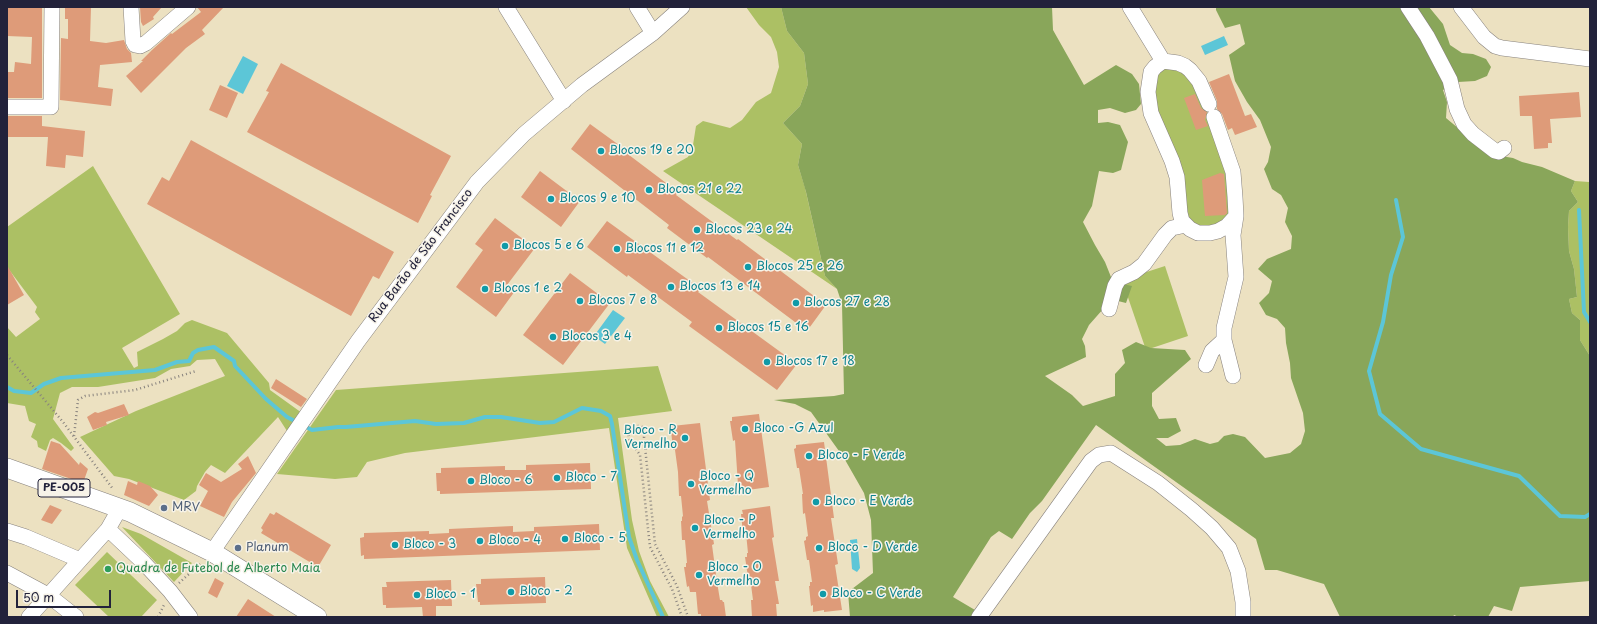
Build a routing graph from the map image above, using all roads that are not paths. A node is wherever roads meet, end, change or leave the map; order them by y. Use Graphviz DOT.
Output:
graph roads {
  1 [pos="52,7"];
  2 [pos="131,7"];
  3 [pos="188,7"];
  4 [pos="506,7"];
  5 [pos="637,7"];
  6 [pos="682,7"];
  7 [pos="1130,7"];
  8 [pos="1408,7"];
  9 [pos="1461,7"];
  10 [pos="653,33"];
  11 [pos="1590,59"];
  12 [pos="1163,60"];
  13 [pos="564,101"];
  14 [pos="7,107"];
  15 [pos="1504,148"];
  16 [pos="1236,216"];
  17 [pos="1186,225"];
  18 [pos="1109,309"];
  19 [pos="1224,340"];
  20 [pos="1206,365"];
  21 [pos="1233,376"];
  22 [pos="7,468"];
  23 [pos="118,500"];
  24 [pos="108,529"];
  25 [pos="7,531"];
  26 [pos="207,557"];
  27 [pos="80,560"];
  28 [pos="7,573"];
  29 [pos="48,595"];
  30 [pos="29,617"];
  31 [pos="76,617"];
  32 [pos="190,617"];
  33 [pos="317,617"];
  34 [pos="979,617"];
  35 [pos="1243,617"];
  1 -- 14 [label="street"];
  2 -- 3 [label="street"];
  4 -- 13 [label="street"];
  5 -- 10 [label="street"];
  6 -- 10 [label="street, Rua Barão de São Francisco"];
  7 -- 12 [label="street"];
  8 -- 15 [label="street"];
  9 -- 11 [label="street"];
  10 -- 13 [label="street, Rua Barão de São Francisco"];
  12 -- 16 [label="street"];
  12 -- 17 [label="street"];
  13 -- 26 [label="street, Rua Barão de São Francisco"];
  16 -- 17 [label="street"];
  16 -- 19 [label="street"];
  17 -- 18 [label="street"];
  19 -- 20 [label="street"];
  19 -- 21 [label="street"];
  22 -- 23 [label="main road, PE-005"];
  23 -- 24 [label="street"];
  23 -- 26 [label="main road, PE-005"];
  24 -- 27 [label="street"];
  24 -- 32 [label="street"];
  25 -- 27 [label="street"];
  26 -- 33 [label="main road, PE-005"];
  27 -- 29 [label="street"];
  28 -- 29 [label="street"];
  29 -- 30 [label="street"];
  29 -- 31 [label="street"];
  34 -- 35 [label="street"];
}
